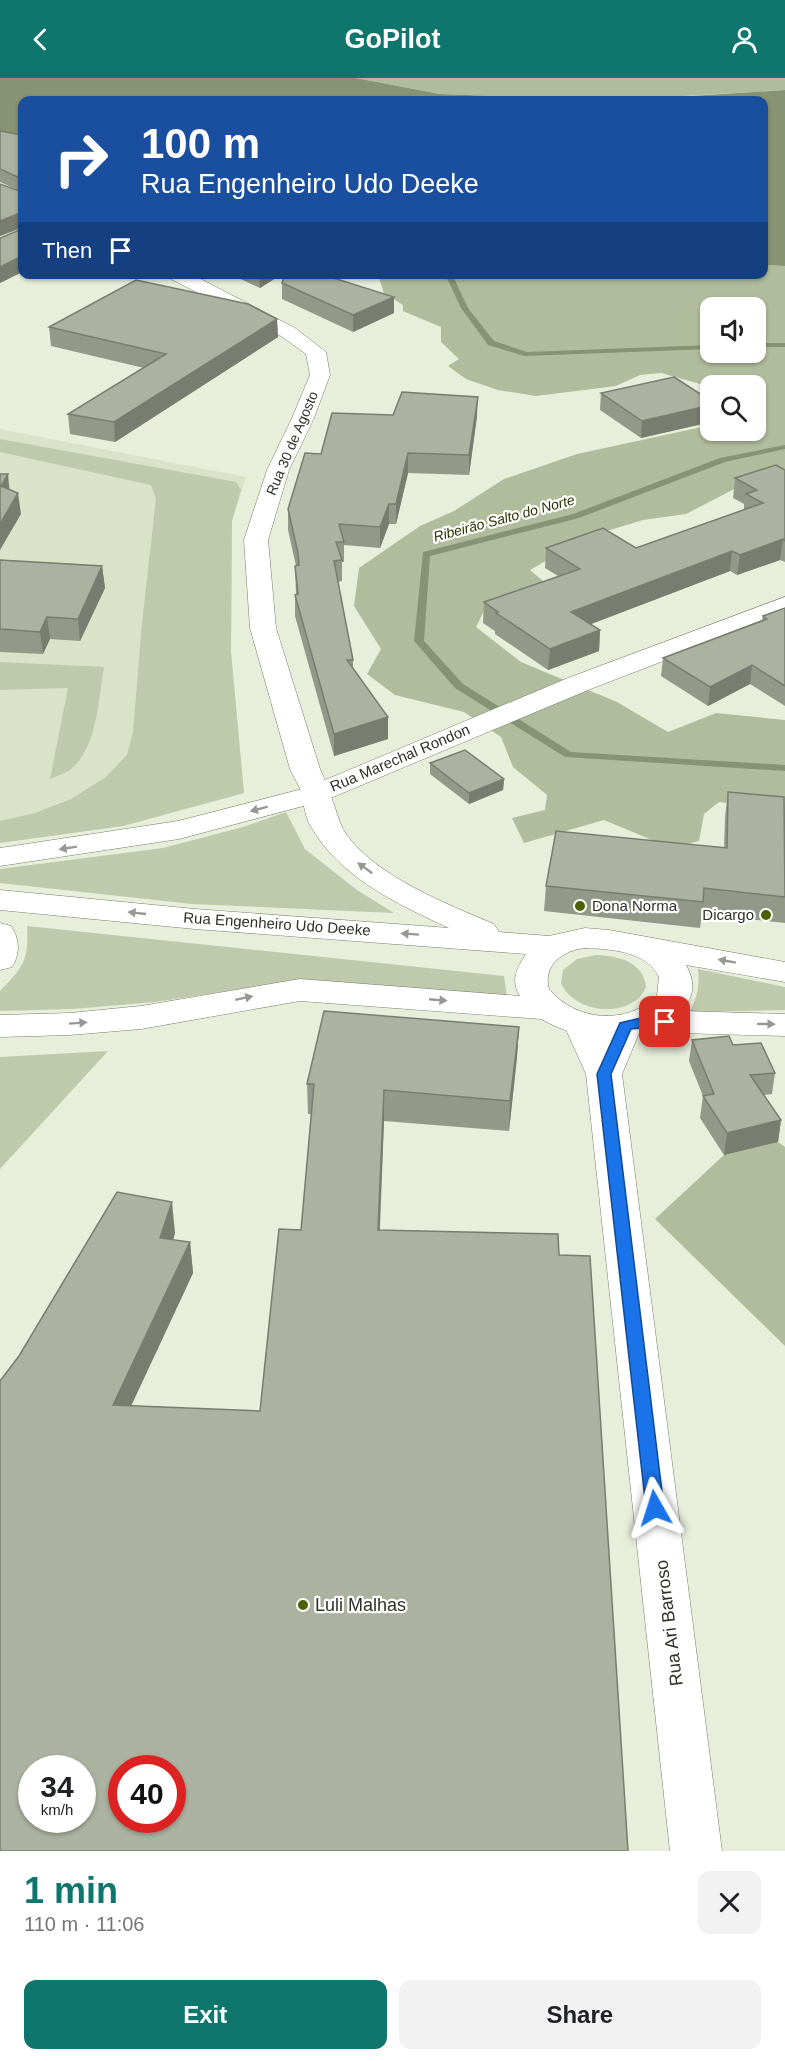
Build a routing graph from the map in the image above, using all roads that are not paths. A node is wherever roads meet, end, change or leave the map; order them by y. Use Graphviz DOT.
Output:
graph roads {
  1 [pos="186,279"];
  2 [pos="785,605"];
  3 [pos="316,794"];
  4 [pos="0,857"];
  5 [pos="0,900"];
  6 [pos="0,933"];
  7 [pos="510,942"];
  8 [pos="554,946"];
  9 [pos="641,947"];
  10 [pos="0,960"];
  11 [pos="785,972"];
  12 [pos="566,1016"];
  13 [pos="635,1024"];
  14 [pos="785,1025"];
  15 [pos="0,1026"];
  16 [pos="604,1074"];
  17 [pos="696,1851"];
  1 -- 3 [label="main road, Rua 30 de Agosto"];
  2 -- 3 [label="main road, Rua Marechal Rondon"];
  3 -- 4 [label="main road, Rua Marechal Rondon, one-way"];
  7 -- 3 [label="main road, one-way"];
  7 -- 5 [label="main road, Rua Engenheiro Udo Deeke, one-way"];
  6 -- 10 [label="main road"];
  7 -- 8 [label="main road, Rua Engenheiro Udo Deeke"];
  8 -- 9 [label="main road"];
  8 -- 12 [label="main road"];
  11 -- 9 [label="main road, one-way"];
  9 -- 13 [label="main road"];
  12 -- 13 [label="main road"];
  15 -- 12 [label="main road, one-way"];
  12 -- 16 [label="main road, Rua Ari Barroso"];
  13 -- 14 [label="main road, one-way"];
  13 -- 16 [label="main road"];
  16 -- 17 [label="main road, Rua Ari Barroso"];
}
